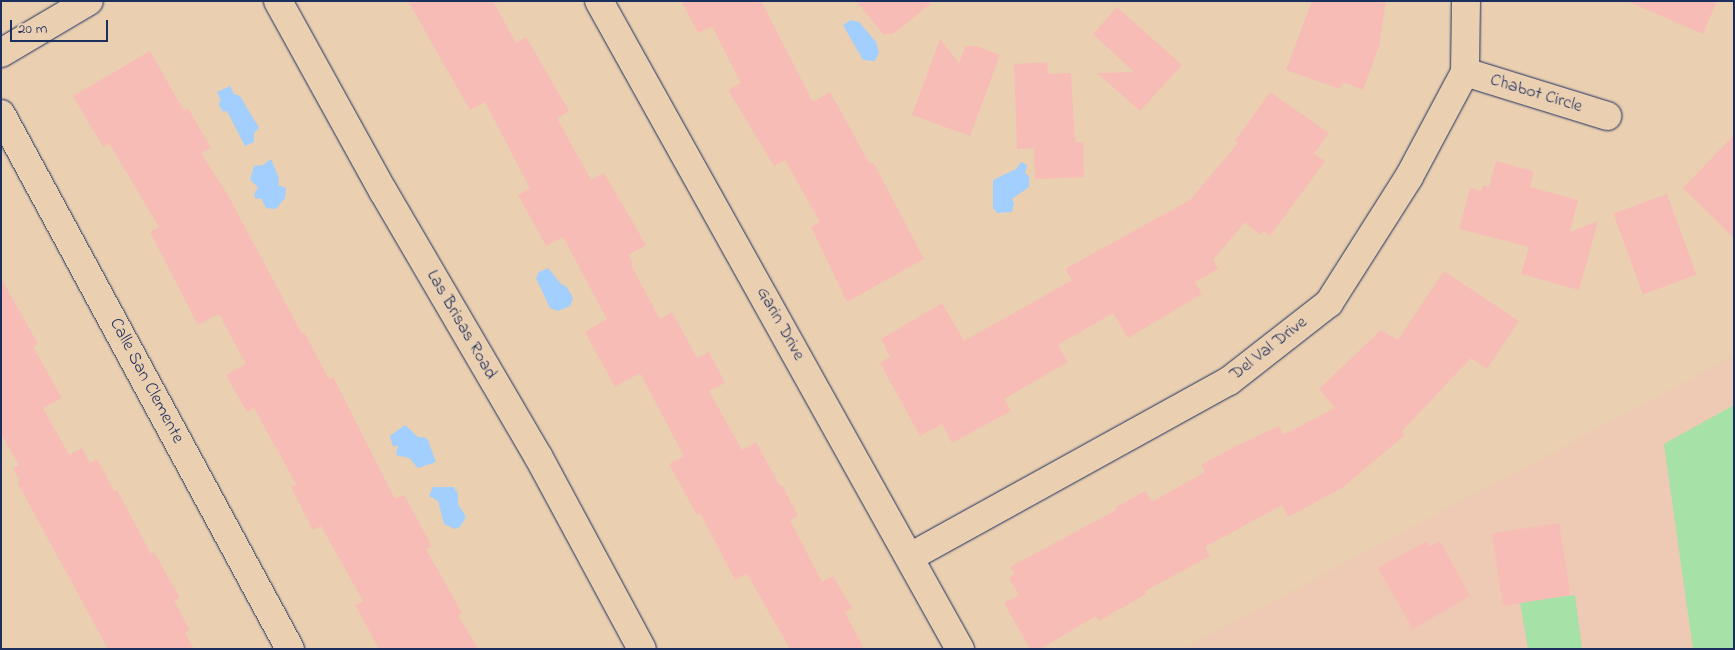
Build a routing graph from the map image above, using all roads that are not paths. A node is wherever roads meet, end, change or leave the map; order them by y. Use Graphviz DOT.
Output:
graph roads {
  1 [pos="89,1"];
  2 [pos="278,1"];
  3 [pos="598,1"];
  4 [pos="1466,1"];
  5 [pos="1,53"];
  6 [pos="1465,72"];
  7 [pos="1,114"];
  8 [pos="1607,116"];
  9 [pos="910,557"];
  10 [pos="290,649"];
  11 [pos="642,649"];
  12 [pos="960,649"];
  1 -- 5 [label="street"];
  2 -- 11 [label="street, Las Brisas Road"];
  3 -- 9 [label="street, Garin Drive"];
  4 -- 6 [label="street, Del Val Drive"];
  6 -- 8 [label="street, Chabot Circle"];
  6 -- 9 [label="street, Del Val Drive"];
  7 -- 10 [label="street, Calle San Clemente"];
  9 -- 12 [label="street, Garin Drive"];
}
